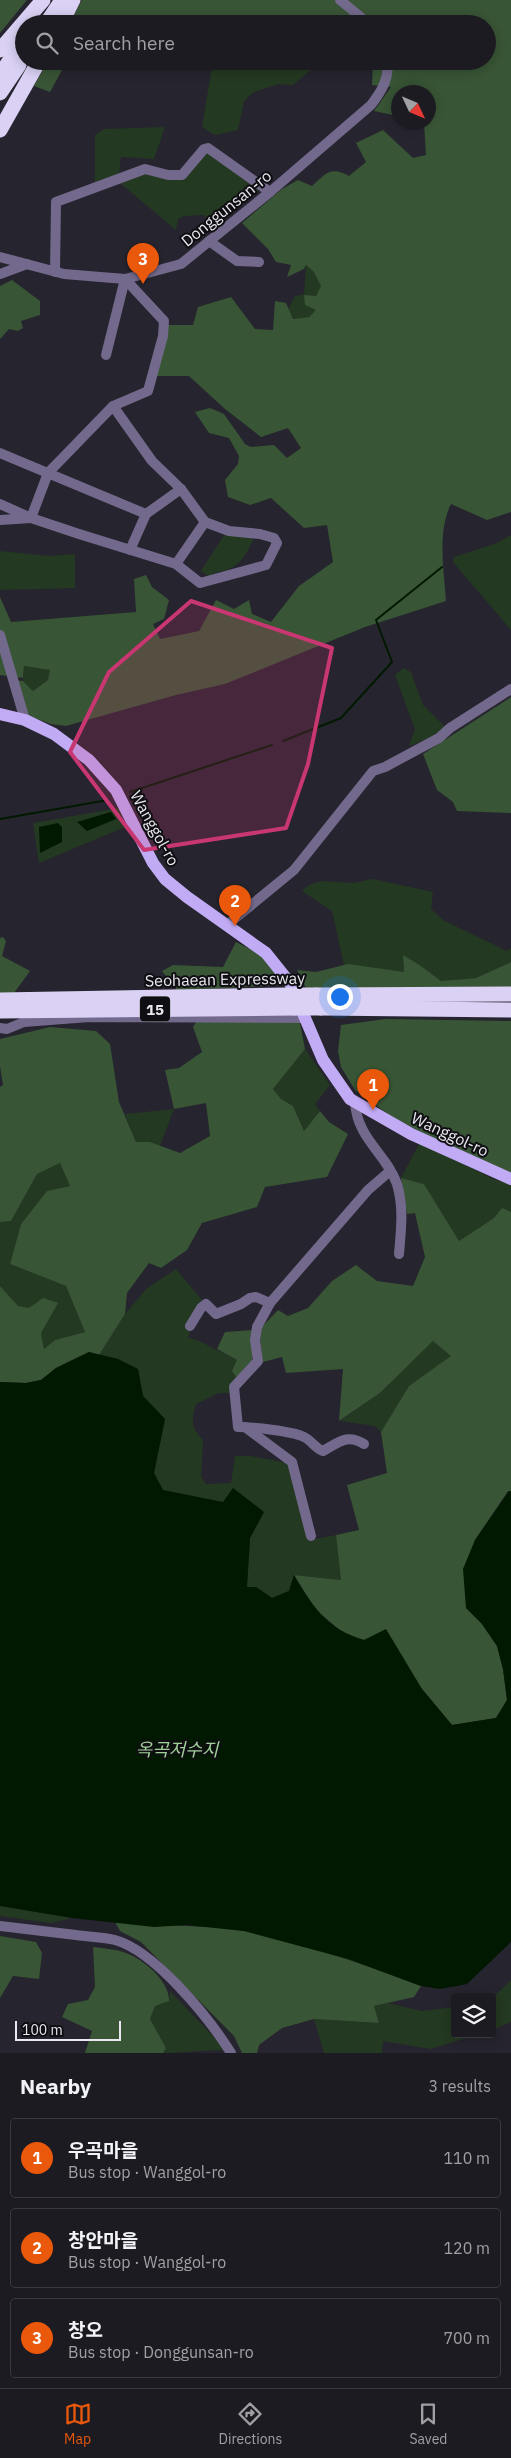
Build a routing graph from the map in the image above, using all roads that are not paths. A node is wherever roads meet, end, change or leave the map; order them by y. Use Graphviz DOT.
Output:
graph roads {
  1 [pos="43,0"];
  2 [pos="50,0"];
  3 [pos="62,0"];
  4 [pos="73,0"];
  5 [pos="340,0"];
  6 [pos="30,15"];
  7 [pos="40,15"];
  8 [pos="52,15"];
  9 [pos="66,15"];
  10 [pos="358,15"];
  11 [pos="15,33"];
  12 [pos="0,50"];
  13 [pos="15,52"];
  14 [pos="16,70"];
  15 [pos="34,70"];
  16 [pos="387,70"];
  17 [pos="0,75"];
  18 [pos="0,93"];
  19 [pos="0,130"];
  20 [pos="270,192"];
  21 [pos="209,241"];
  22 [pos="0,257"];
  23 [pos="259,262"];
  24 [pos="27,264"];
  25 [pos="55,272"];
  26 [pos="0,274"];
  27 [pos="125,279"];
  28 [pos="106,355"];
  29 [pos="113,406"];
  30 [pos="0,453"];
  31 [pos="48,473"];
  32 [pos="181,489"];
  33 [pos="0,504"];
  34 [pos="146,514"];
  35 [pos="31,518"];
  36 [pos="0,520"];
  37 [pos="205,522"];
  38 [pos="130,550"];
  39 [pos="176,564"];
  40 [pos="0,635"];
  41 [pos="511,689"];
  42 [pos="0,714"];
  43 [pos="25,720"];
  44 [pos="227,925"];
  45 [pos="511,994"];
  46 [pos="291,1001"];
  47 [pos="318,1002"];
  48 [pos="1,1003"];
  49 [pos="511,1010"];
  50 [pos="306,1018"];
  51 [pos="0,1028"];
  52 [pos="355,1102"];
  53 [pos="390,1171"];
  54 [pos="511,1179"];
  55 [pos="399,1254"];
  56 [pos="270,1303"];
  57 [pos="190,1326"];
  58 [pos="245,1427"];
  59 [pos="364,1444"];
  60 [pos="311,1536"];
  61 [pos="0,1926"];
  62 [pos="231,2053"];
  1 -- 6 [label="highway"];
  2 -- 7 [label="highway"];
  3 -- 8 [label="highway"];
  4 -- 9 [label="highway"];
  5 -- 10 [label="street"];
  11 -- 12 [label="highway"];
  13 -- 17 [label="highway"];
  14 -- 18 [label="highway"];
  15 -- 19 [label="highway"];
  16 -- 20 [label="street, Donggunsan-ro"];
  20 -- 21 [label="street, Donggunsan-ro"];
  20 -- 25 [label="street"];
  21 -- 23 [label="street"];
  21 -- 27 [label="street, Donggunsan-ro"];
  22 -- 24 [label="street, Donggunsan-ro"];
  24 -- 25 [label="street, Donggunsan-ro"];
  24 -- 26 [label="street"];
  25 -- 27 [label="street, Donggunsan-ro"];
  27 -- 28 [label="street"];
  27 -- 29 [label="street"];
  29 -- 31 [label="street"];
  29 -- 32 [label="street"];
  30 -- 31 [label="street"];
  31 -- 34 [label="street"];
  31 -- 35 [label="street"];
  32 -- 34 [label="street"];
  32 -- 37 [label="street"];
  33 -- 35 [label="street"];
  34 -- 38 [label="street"];
  35 -- 36 [label="street"];
  35 -- 38 [label="street"];
  37 -- 39 [label="street"];
  37 -- 39 [label="street"];
  38 -- 39 [label="street"];
  40 -- 43 [label="street"];
  41 -- 44 [label="street"];
  42 -- 43 [label="main road, Wanggol-ro"];
  43 -- 44 [label="main road, Wanggol-ro"];
  44 -- 50 [label="main road, Wanggol-ro"];
  45 -- 47 [label="highway, Seohaean Expressway / 15"];
  46 -- 47 [label="highway, Seohaean Expressway / 15, bridge"];
  46 -- 48 [label="highway, Seohaean Expressway / 15"];
  46 -- 48 [label="highway, Seohaean Expressway / 15"];
  47 -- 49 [label="highway, Seohaean Expressway / 15"];
  50 -- 51 [label="street"];
  50 -- 52 [label="main road, Wanggol-ro"];
  52 -- 53 [label="street"];
  52 -- 54 [label="main road, Wanggol-ro"];
  53 -- 55 [label="street"];
  53 -- 56 [label="street"];
  56 -- 57 [label="street"];
  56 -- 58 [label="street"];
  58 -- 59 [label="street"];
  58 -- 60 [label="street"];
  61 -- 62 [label="street"];
}
